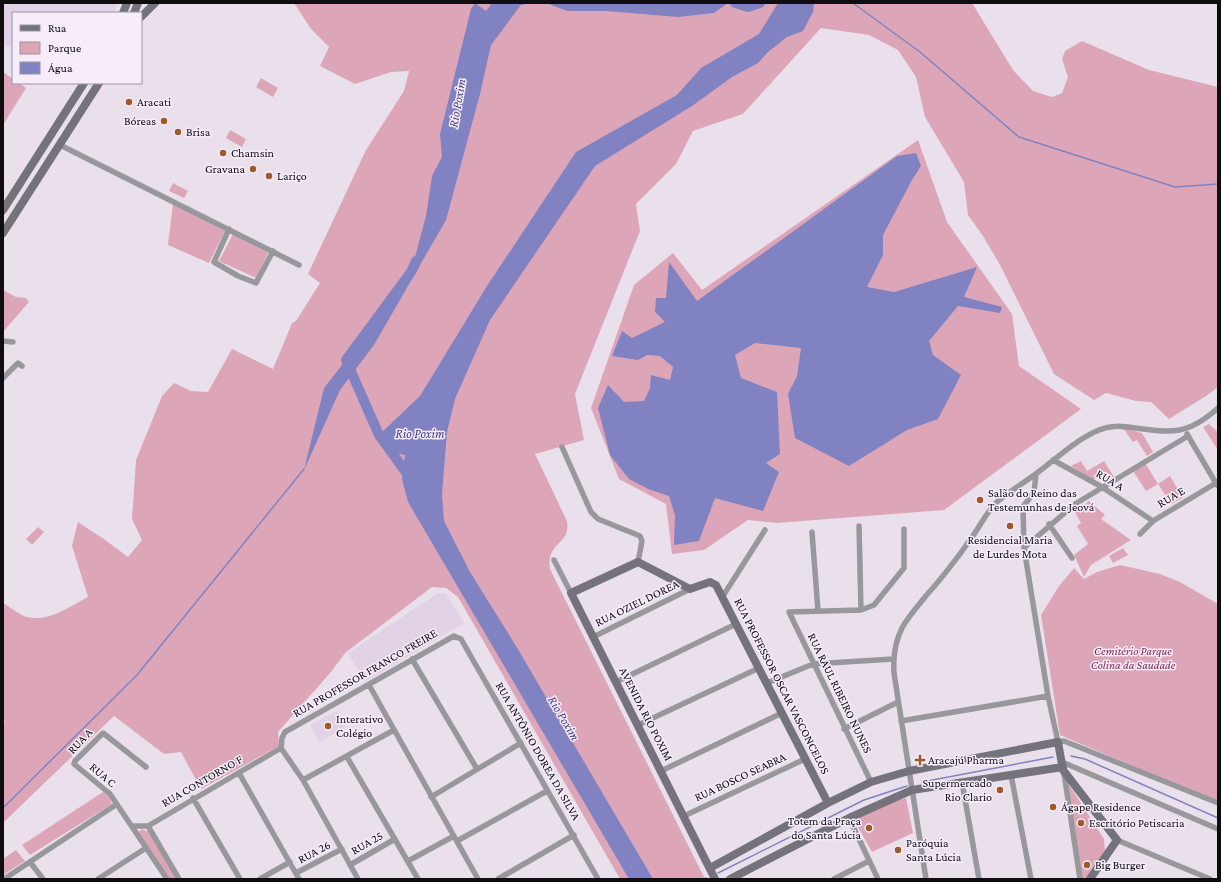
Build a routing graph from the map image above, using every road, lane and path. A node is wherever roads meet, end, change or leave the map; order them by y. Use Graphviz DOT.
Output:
graph roads {
  1 [pos="155,3"];
  2 [pos="142,16"];
  3 [pos="83,84"];
  4 [pos="98,84"];
  5 [pos="60,145"];
  6 [pos="3,210"];
  7 [pos="229,229"];
  8 [pos="3,233"];
  9 [pos="273,252"];
  10 [pos="299,265"];
  11 [pos="3,341"];
  12 [pos="14,342"];
  13 [pos="22,366"];
  14 [pos="3,378"];
  15 [pos="1218,408"];
  16 [pos="1185,430"];
  17 [pos="1188,436"];
  18 [pos="562,446"];
  19 [pos="1053,460"];
  20 [pos="1036,474"];
  21 [pos="1217,484"];
  22 [pos="1102,487"];
  23 [pos="1153,521"];
  24 [pos="1049,524"];
  25 [pos="859,526"];
  26 [pos="904,529"];
  27 [pos="765,530"];
  28 [pos="812,532"];
  29 [pos="1140,534"];
  30 [pos="1024,548"];
  31 [pos="1072,558"];
  32 [pos="554,560"];
  33 [pos="638,562"];
  34 [pos="690,589"];
  35 [pos="571,593"];
  36 [pos="723,596"];
  37 [pos="861,610"];
  38 [pos="818,611"];
  39 [pos="736,624"];
  40 [pos="457,636"];
  41 [pos="593,637"];
  42 [pos="412,659"];
  43 [pos="894,659"];
  44 [pos="813,664"];
  45 [pos="759,668"];
  46 [pos="616,682"];
  47 [pos="767,683"];
  48 [pos="369,685"];
  49 [pos="1048,696"];
  50 [pos="898,702"];
  51 [pos="782,713"];
  52 [pos="901,721"];
  53 [pos="638,725"];
  54 [pos="844,729"];
  55 [pos="394,730"];
  56 [pos="1058,742"];
  57 [pos="521,743"];
  58 [pos="282,748"];
  59 [pos="347,757"];
  60 [pos="805,759"];
  61 [pos="74,764"];
  62 [pos="146,767"];
  63 [pos="1062,767"];
  64 [pos="477,769"];
  65 [pos="661,771"];
  66 [pos="909,771"];
  67 [pos="239,773"];
  68 [pos="1011,775"];
  69 [pos="303,780"];
  70 [pos="871,782"];
  71 [pos="962,782"];
  72 [pos="912,790"];
  73 [pos="547,791"];
  74 [pos="431,796"];
  75 [pos="193,798"];
  76 [pos="828,803"];
  77 [pos="1218,803"];
  78 [pos="117,804"];
  79 [pos="684,816"];
  80 [pos="849,818"];
  81 [pos="132,826"];
  82 [pos="148,826"];
  83 [pos="1218,829"];
  84 [pos="574,835"];
  85 [pos="454,836"];
  86 [pos="395,839"];
  87 [pos="1117,840"];
  88 [pos="457,842"];
  89 [pos="146,848"];
  90 [pos="342,849"];
  91 [pos="408,861"];
  92 [pos="869,861"];
  93 [pos="30,862"];
  94 [pos="290,862"];
  95 [pos="350,865"];
  96 [pos="710,868"];
  97 [pos="298,876"];
  98 [pos="1198,877"];
  99 [pos="102,878"];
  100 [pos="4,879"];
  101 [pos="42,879"];
  102 [pos="167,879"];
  103 [pos="180,879"];
  104 [pos="240,879"];
  105 [pos="260,879"];
  106 [pos="358,879"];
  107 [pos="418,879"];
  108 [pos="478,879"];
  109 [pos="498,879"];
  110 [pos="598,879"];
  111 [pos="715,879"];
  112 [pos="730,879"];
  113 [pos="834,879"];
  114 [pos="878,879"];
  115 [pos="926,879"];
  116 [pos="979,879"];
  117 [pos="1031,879"];
  118 [pos="1080,879"];
  119 [pos="1090,879"];
  120 [pos="1210,879"];
  1 -- 2 [label="street"];
  3 -- 6 [label="street"];
  4 -- 5 [label="street"];
  5 -- 7 [label="street"];
  5 -- 8 [label="street"];
  7 -- 9 [label="street"];
  7 -- 9 [label="street"];
  9 -- 10 [label="street"];
  11 -- 12 [label="street"];
  13 -- 14 [label="street"];
  15 -- 16 [label="street"];
  16 -- 17 [label="street"];
  16 -- 19 [label="street"];
  17 -- 21 [label="street"];
  17 -- 22 [label="street"];
  18 -- 33 [label="street"];
  19 -- 20 [label="street"];
  19 -- 22 [label="street, RUA A"];
  20 -- 30 [label="street"];
  20 -- 43 [label="street"];
  21 -- 23 [label="street, RUA E"];
  22 -- 23 [label="street, RUA A"];
  22 -- 24 [label="street"];
  23 -- 29 [label="street, RUA E"];
  24 -- 30 [label="street"];
  24 -- 31 [label="street"];
  25 -- 37 [label="street"];
  26 -- 37 [label="street"];
  27 -- 36 [label="street"];
  28 -- 38 [label="street"];
  30 -- 49 [label="street"];
  32 -- 35 [label="street, AVENIDA RIO POXIM"];
  33 -- 34 [label="street"];
  33 -- 35 [label="street"];
  34 -- 36 [label="street, RUA PROFESSOR OSCAR VASCONCELOS"];
  34 -- 41 [label="street, RUA OZIEL DOREA"];
  35 -- 41 [label="street, AVENIDA RIO POXIM"];
  36 -- 39 [label="street, RUA PROFESSOR OSCAR VASCONCELOS"];
  37 -- 38 [label="street"];
  38 -- 44 [label="street, RUA RAUL RIBEIRO NUNES"];
  39 -- 45 [label="street, RUA PROFESSOR OSCAR VASCONCELOS"];
  39 -- 46 [label="street"];
  40 -- 42 [label="street, RUA PROFESSOR FRANCO FREIRE"];
  40 -- 57 [label="street, RUA ANTÔNIO DOREA DA SILVA"];
  41 -- 46 [label="street, AVENIDA RIO POXIM"];
  42 -- 48 [label="street, RUA PROFESSOR FRANCO FREIRE"];
  42 -- 64 [label="street"];
  43 -- 44 [label="street"];
  43 -- 50 [label="street"];
  44 -- 47 [label="street"];
  44 -- 54 [label="street, RUA RAUL RIBEIRO NUNES"];
  45 -- 47 [label="street, RUA PROFESSOR OSCAR VASCONCELOS"];
  45 -- 53 [label="street"];
  46 -- 53 [label="street, AVENIDA RIO POXIM"];
  47 -- 51 [label="street, RUA PROFESSOR OSCAR VASCONCELOS"];
  48 -- 55 [label="street"];
  48 -- 58 [label="street, RUA PROFESSOR FRANCO FREIRE"];
  49 -- 52 [label="street"];
  49 -- 56 [label="street"];
  50 -- 52 [label="street"];
  50 -- 54 [label="street"];
  51 -- 60 [label="street, RUA PROFESSOR OSCAR VASCONCELOS"];
  51 -- 65 [label="street"];
  52 -- 66 [label="street"];
  53 -- 65 [label="street, AVENIDA RIO POXIM"];
  54 -- 70 [label="street, RUA RAUL RIBEIRO NUNES"];
  55 -- 59 [label="street"];
  55 -- 74 [label="street"];
  56 -- 63 [label="street"];
  56 -- 66 [label="street"];
  56 -- 77 [label="street"];
  57 -- 64 [label="street"];
  57 -- 73 [label="street, RUA ANTÔNIO DOREA DA SILVA"];
  58 -- 67 [label="street, RUA CONTORNO F"];
  58 -- 69 [label="street"];
  59 -- 69 [label="street"];
  59 -- 86 [label="street"];
  60 -- 76 [label="street, RUA PROFESSOR OSCAR VASCONCELOS"];
  60 -- 79 [label="street, RUA BOSCO SEABRA"];
  61 -- 62 [label="street, RUA A"];
  61 -- 78 [label="street, RUA C"];
  63 -- 68 [label="street"];
  63 -- 83 [label="street"];
  63 -- 87 [label="street"];
  63 -- 118 [label="street"];
  64 -- 74 [label="street"];
  65 -- 79 [label="street, AVENIDA RIO POXIM"];
  66 -- 70 [label="street"];
  66 -- 72 [label="street"];
  67 -- 75 [label="street, RUA CONTORNO F"];
  67 -- 94 [label="street"];
  68 -- 71 [label="street"];
  68 -- 117 [label="street"];
  69 -- 90 [label="street"];
  70 -- 76 [label="street"];
  71 -- 72 [label="street"];
  71 -- 116 [label="street"];
  72 -- 80 [label="street"];
  72 -- 115 [label="street"];
  73 -- 84 [label="street, RUA ANTÔNIO DOREA DA SILVA"];
  73 -- 88 [label="street"];
  74 -- 85 [label="street"];
  75 -- 82 [label="street, RUA CONTORNO F"];
  75 -- 104 [label="street"];
  76 -- 96 [label="street"];
  78 -- 81 [label="street, RUA C"];
  78 -- 93 [label="street"];
  79 -- 96 [label="street, AVENIDA RIO POXIM"];
  80 -- 92 [label="street"];
  80 -- 112 [label="street"];
  81 -- 82 [label="street"];
  81 -- 89 [label="street, RUA C"];
  82 -- 103 [label="street"];
  84 -- 109 [label="street"];
  84 -- 110 [label="street, RUA ANTÔNIO DOREA DA SILVA"];
  85 -- 88 [label="street"];
  85 -- 91 [label="street"];
  86 -- 91 [label="street"];
  86 -- 95 [label="street, RUA 25"];
  87 -- 98 [label="street"];
  87 -- 119 [label="street"];
  88 -- 108 [label="street"];
  89 -- 99 [label="street"];
  89 -- 102 [label="street, RUA C"];
  90 -- 95 [label="street"];
  90 -- 97 [label="street, RUA 26"];
  91 -- 107 [label="street"];
  92 -- 113 [label="street"];
  92 -- 114 [label="street"];
  93 -- 100 [label="street"];
  93 -- 101 [label="street"];
  94 -- 97 [label="street"];
  94 -- 105 [label="street"];
  95 -- 106 [label="street"];
  96 -- 111 [label="street, AVENIDA RIO POXIM"];
  98 -- 120 [label="street"];
}
